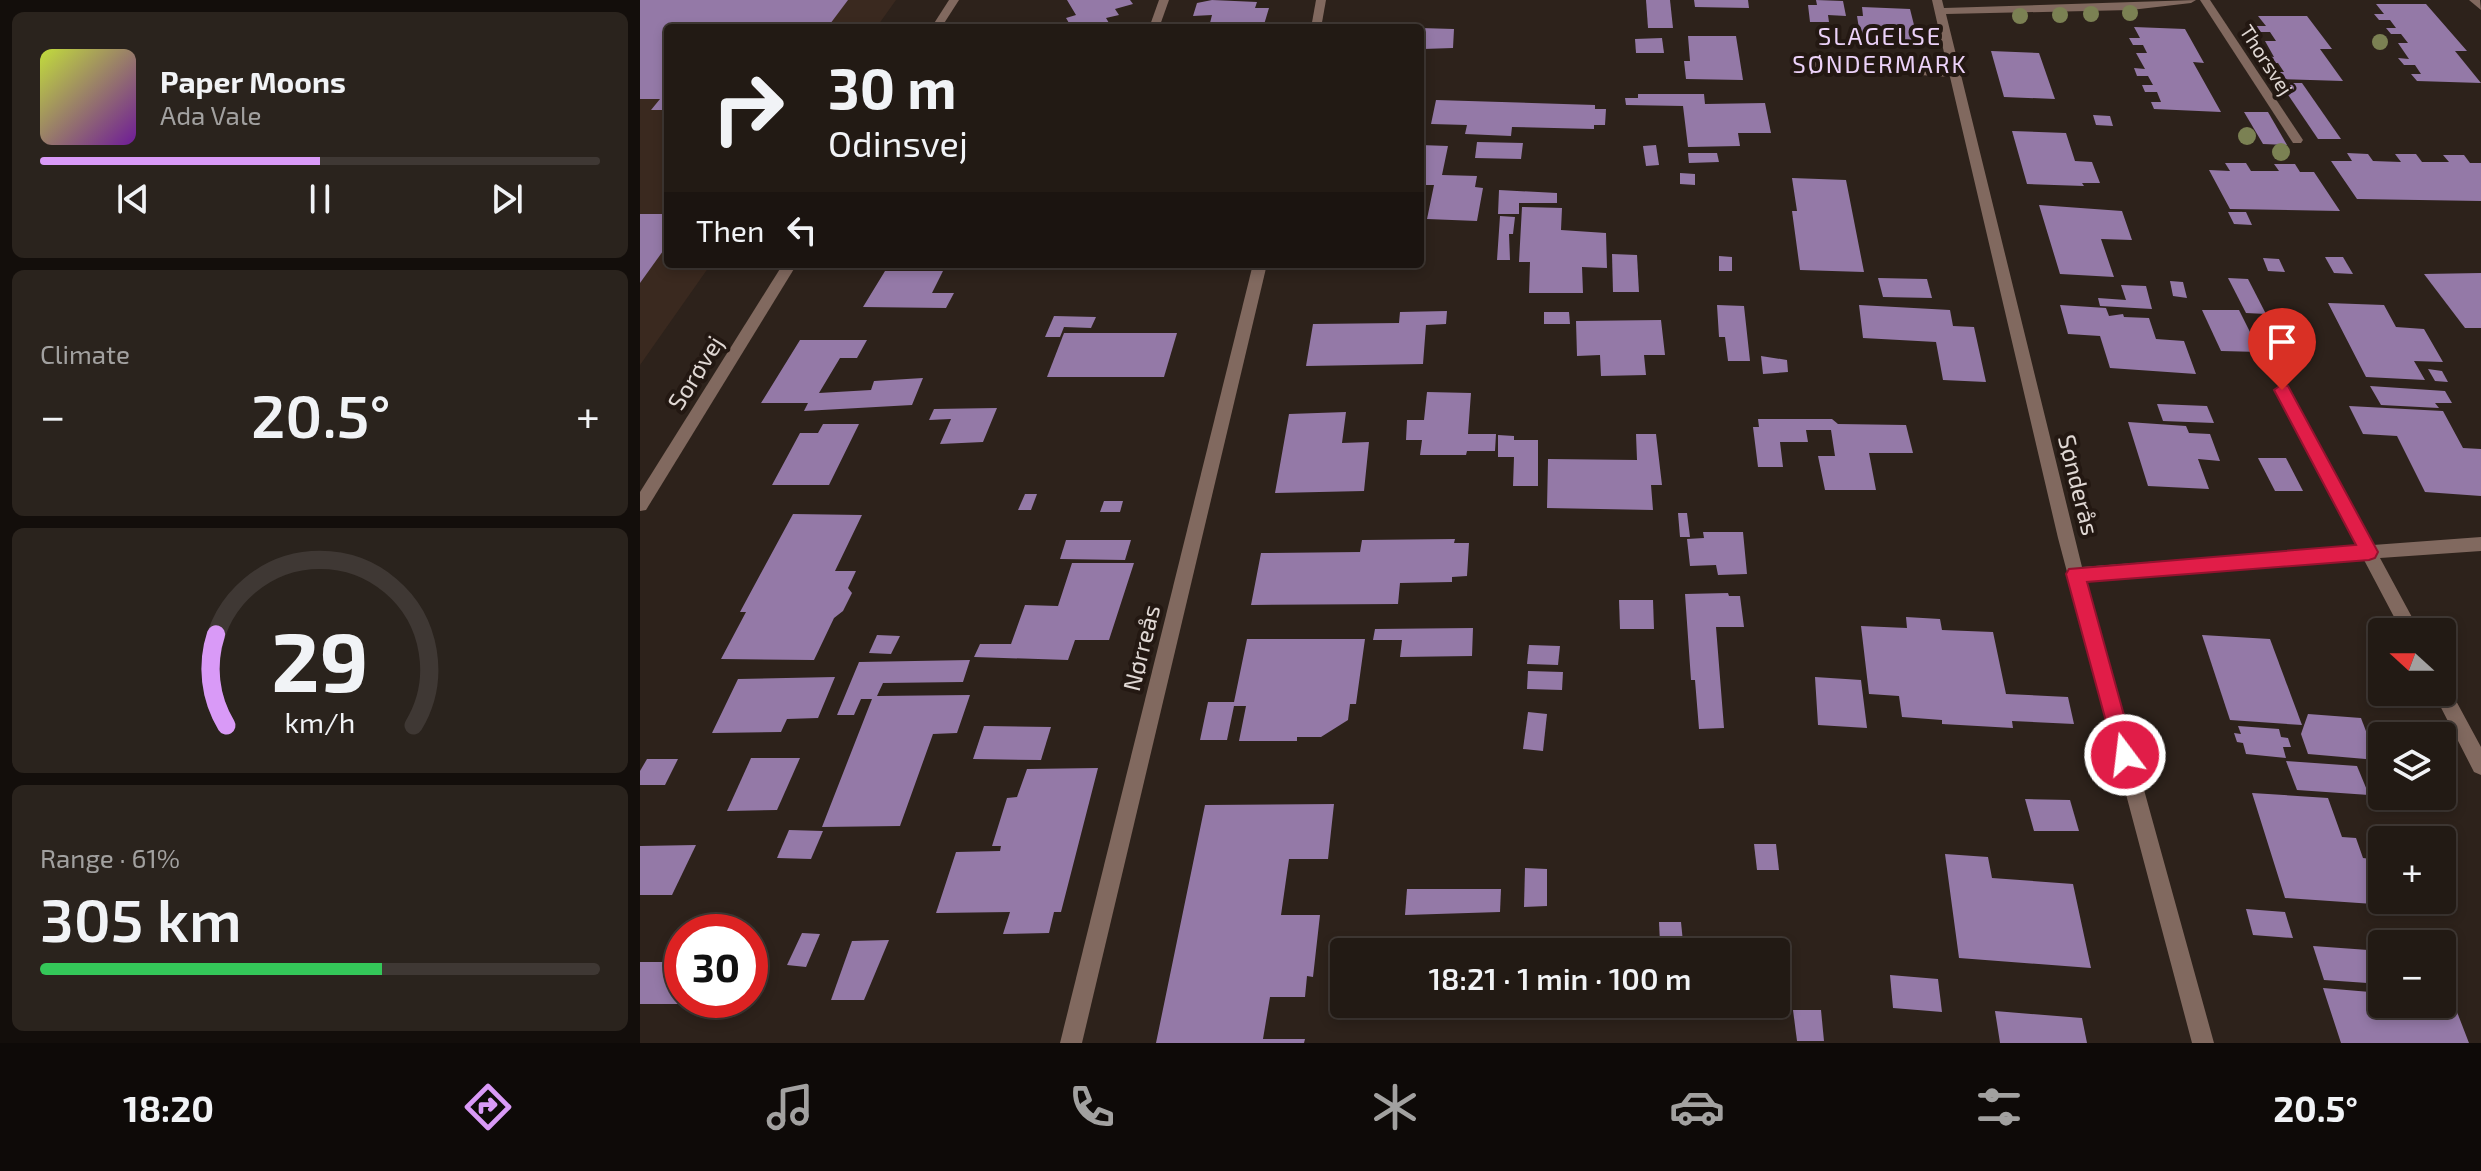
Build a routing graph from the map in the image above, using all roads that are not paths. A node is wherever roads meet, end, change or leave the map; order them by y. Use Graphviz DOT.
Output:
graph roads {
  1 [pos="954,0"];
  2 [pos="1164,0"];
  3 [pos="1321,0"];
  4 [pos="2183,0"];
  5 [pos="2205,0"];
  6 [pos="2474,0"];
  7 [pos="1938,6"];
  8 [pos="2481,7"];
  9 [pos="939,24"];
  10 [pos="1155,24"];
  11 [pos="1317,24"];
  12 [pos="1799,64"];
  13 [pos="1953,74"];
  14 [pos="2297,140"];
  15 [pos="788,268"];
  16 [pos="1259,268"];
  17 [pos="2282,390"];
  18 [pos="640,505"];
  19 [pos="2481,544"];
  20 [pos="2369,552"];
  21 [pos="2076,574"];
  22 [pos="2404,618"];
  23 [pos="2449,706"];
  24 [pos="2481,766"];
  25 [pos="1071,1043"];
  26 [pos="2203,1043"];
  1 -- 9 [label="street"];
  2 -- 10 [label="street"];
  3 -- 11 [label="street"];
  4 -- 7 [label="street"];
  5 -- 14 [label="street, Thorsvej"];
  6 -- 8 [label="street"];
  7 -- 13 [label="street, Sønderås"];
  12 -- 13 [label="street"];
  13 -- 21 [label="street, Sønderås"];
  15 -- 18 [label="street, Sorøvej"];
  16 -- 25 [label="street, Nørreås"];
  17 -- 20 [label="street"];
  19 -- 20 [label="street"];
  20 -- 21 [label="street"];
  20 -- 22 [label="street"];
  21 -- 26 [label="street, Sønderås"];
  23 -- 24 [label="street"];
}
